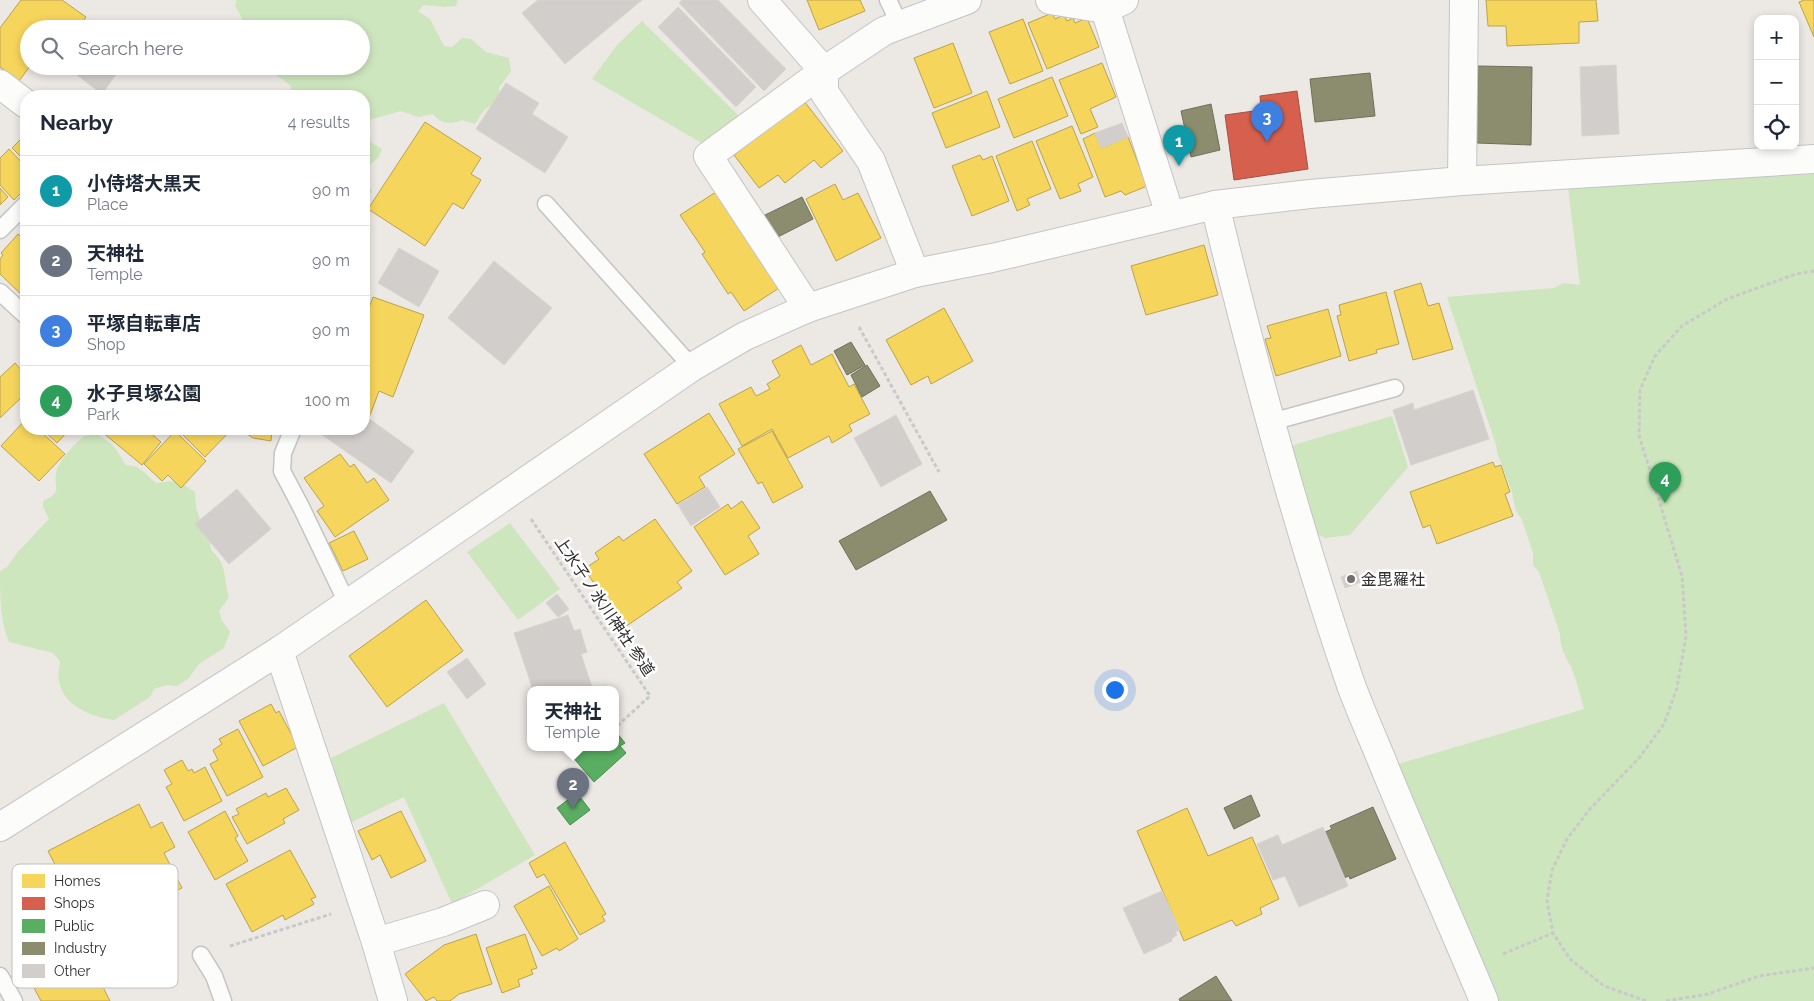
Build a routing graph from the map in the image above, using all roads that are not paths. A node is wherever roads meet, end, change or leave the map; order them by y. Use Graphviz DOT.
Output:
graph roads {
  1 [pos="762,0"];
  2 [pos="888,0"];
  3 [pos="968,0"];
  4 [pos="1050,0"];
  5 [pos="1464,0"];
  6 [pos="1110,3"];
  7 [pos="900,25"];
  8 [pos="824,71"];
  9 [pos="0,84"];
  10 [pos="20,99"];
  11 [pos="1814,159"];
  12 [pos="1462,181"];
  13 [pos="546,204"];
  14 [pos="1215,205"];
  15 [pos="20,210"];
  16 [pos="1170,215"];
  17 [pos="0,230"];
  18 [pos="916,273"];
  19 [pos="0,292"];
  20 [pos="808,308"];
  21 [pos="20,310"];
  22 [pos="692,367"];
  23 [pos="1395,388"];
  24 [pos="1271,422"];
  25 [pos="290,435"];
  26 [pos="347,603"];
  27 [pos="279,650"];
  28 [pos="0,827"];
  29 [pos="485,905"];
  30 [pos="376,942"];
  31 [pos="200,955"];
  32 [pos="0,976"];
  33 [pos="14,1001"];
  34 [pos="223,1001"];
  35 [pos="393,1001"];
  36 [pos="1484,1001"];
  1 -- 8 [label="street"];
  2 -- 7 [label="lane"];
  3 -- 7 [label="street"];
  4 -- 6 [label="street"];
  5 -- 12 [label="street"];
  6 -- 16 [label="street"];
  7 -- 8 [label="street"];
  8 -- 18 [label="street"];
  8 -- 20 [label="street"];
  9 -- 10 [label="street"];
  11 -- 12 [label="street"];
  12 -- 14 [label="street"];
  13 -- 22 [label="lane"];
  14 -- 16 [label="street"];
  14 -- 24 [label="street"];
  15 -- 17 [label="lane"];
  16 -- 18 [label="street"];
  18 -- 20 [label="street"];
  19 -- 21 [label="lane"];
  20 -- 22 [label="street"];
  22 -- 26 [label="street"];
  23 -- 24 [label="lane"];
  24 -- 36 [label="street"];
  25 -- 26 [label="lane"];
  26 -- 27 [label="street"];
  27 -- 28 [label="street"];
  27 -- 30 [label="street"];
  29 -- 30 [label="street"];
  30 -- 35 [label="street"];
  31 -- 34 [label="lane"];
  32 -- 33 [label="lane"];
}
